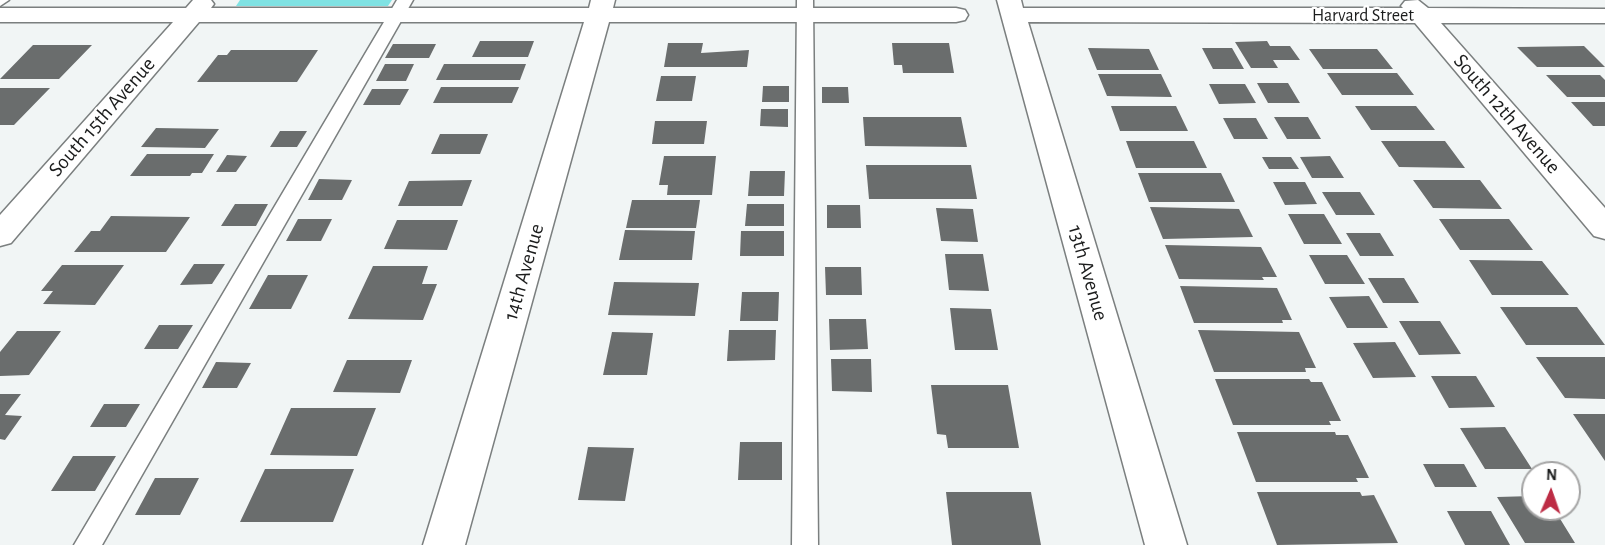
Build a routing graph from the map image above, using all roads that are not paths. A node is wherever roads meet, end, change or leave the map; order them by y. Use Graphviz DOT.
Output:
graph roads {
  1 [pos="601,7"];
  2 [pos="805,7"];
  3 [pos="1011,7"];
  4 [pos="198,8"];
  5 [pos="400,8"];
  6 [pos="1415,8"];
  7 [pos="0,15"];
  8 [pos="956,15"];
  9 [pos="1605,16"];
  10 [pos="1605,228"];
  11 [pos="0,235"];
  12 [pos="87,545"];
  13 [pos="444,545"];
  14 [pos="805,545"];
  15 [pos="1166,545"];
  1 -- 2 [label="street"];
  1 -- 5 [label="street"];
  1 -- 13 [label="street, 14th Avenue"];
  2 -- 8 [label="street"];
  2 -- 14 [label="lane"];
  3 -- 6 [label="street, Harvard Street"];
  3 -- 15 [label="street, 13th Avenue"];
  4 -- 5 [label="street"];
  4 -- 7 [label="street"];
  4 -- 11 [label="street, South 15th Avenue"];
  5 -- 12 [label="lane"];
  6 -- 9 [label="street, Harvard Street"];
  6 -- 10 [label="street, South 12th Avenue"];
}
